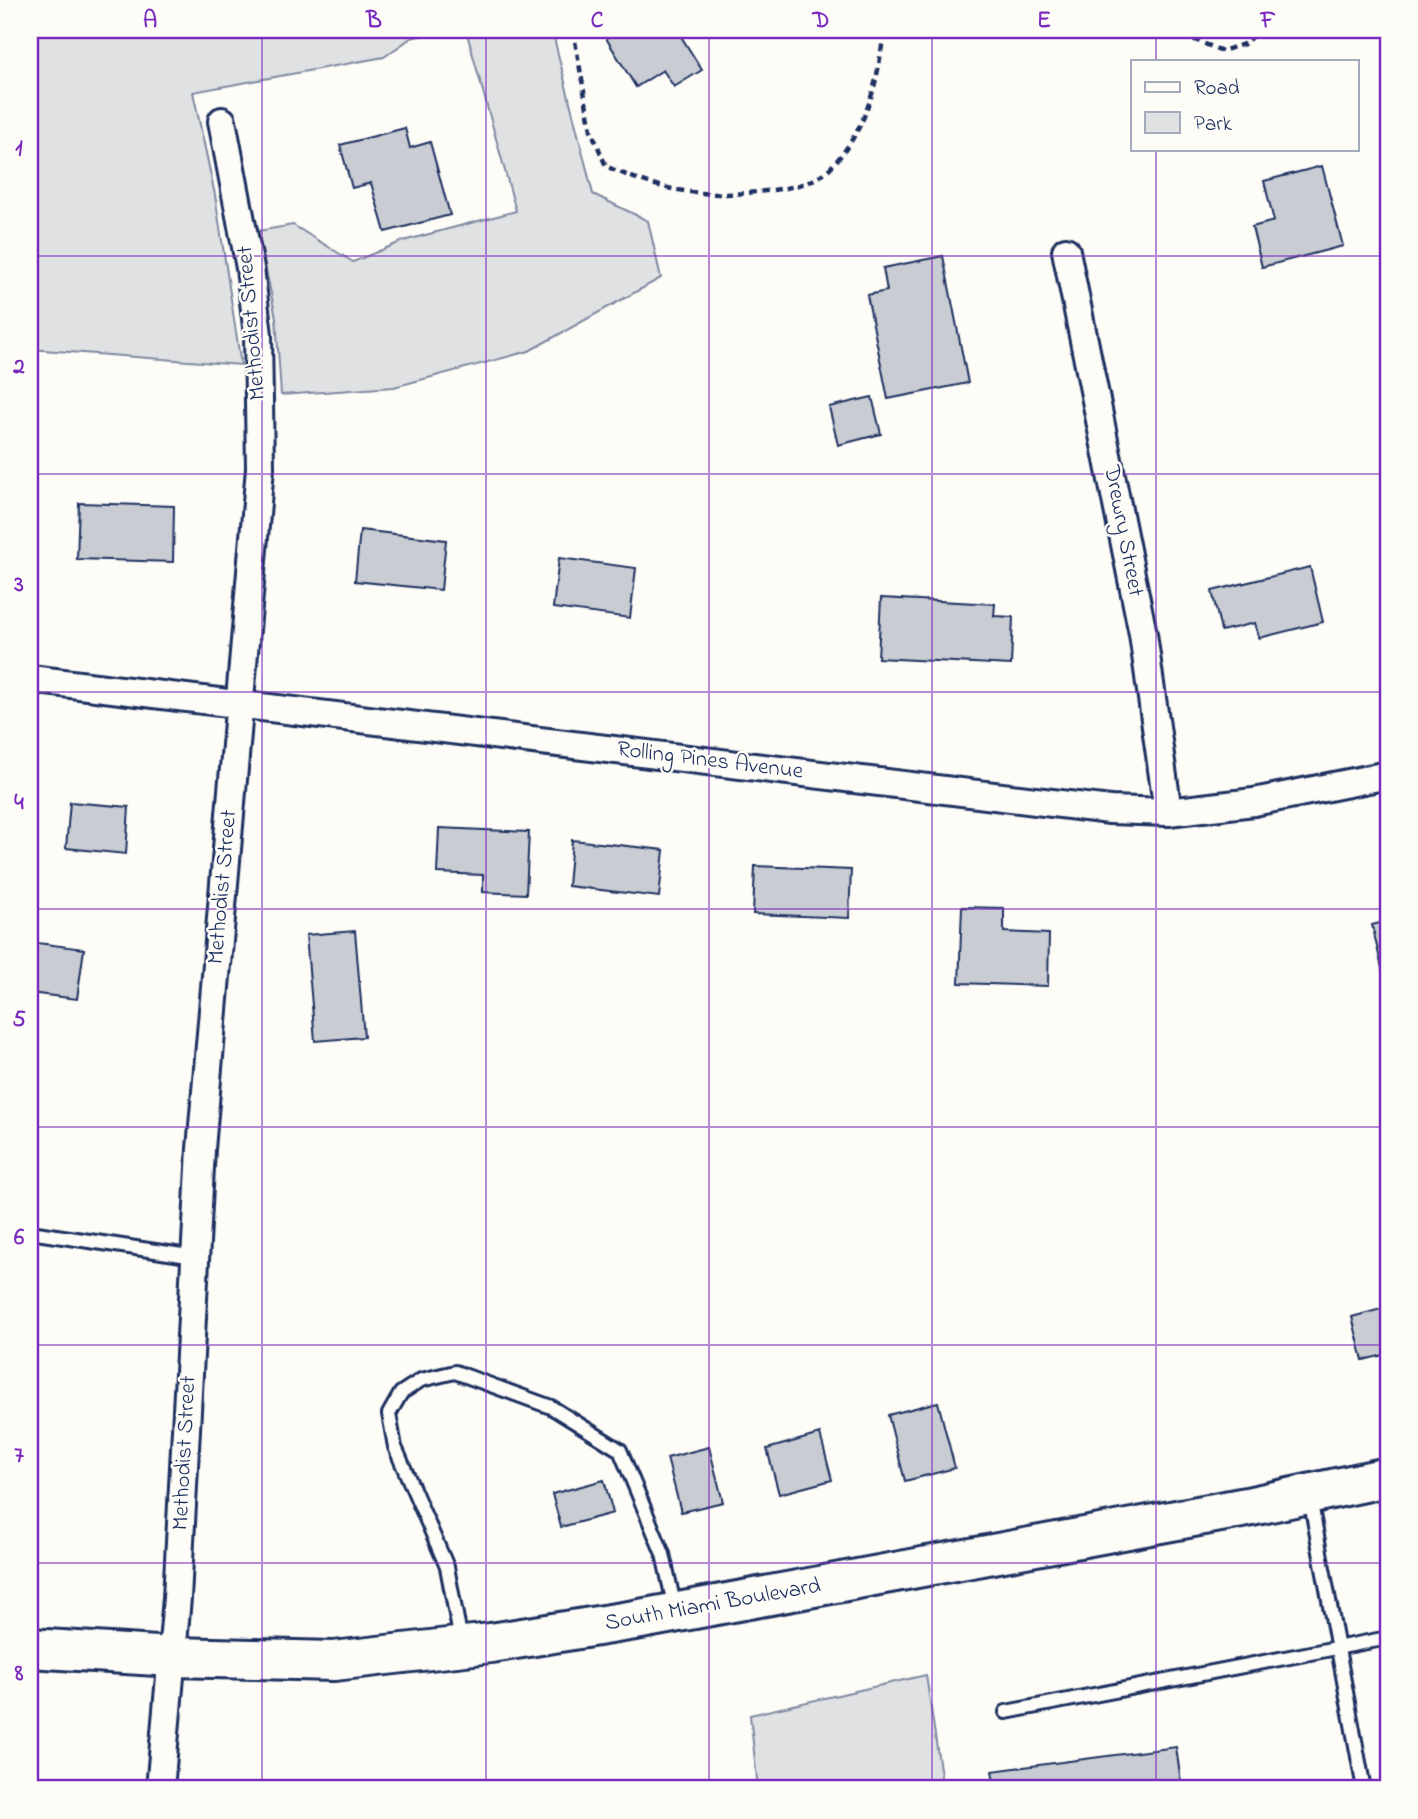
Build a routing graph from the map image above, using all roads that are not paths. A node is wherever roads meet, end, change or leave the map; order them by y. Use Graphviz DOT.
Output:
graph roads {
  1 [pos="222,121"];
  2 [pos="1066,251"];
  3 [pos="30,679"];
  4 [pos="241,704"];
  5 [pos="1388,775"];
  6 [pos="1168,813"];
  7 [pos="30,1232"];
  8 [pos="195,1257"];
  9 [pos="1388,1477"];
  10 [pos="1309,1494"];
  11 [pos="676,1612"];
  12 [pos="1388,1638"];
  13 [pos="462,1647"];
  14 [pos="1339,1647"];
  15 [pos="30,1648"];
  16 [pos="173,1657"];
  17 [pos="1006,1712"];
  18 [pos="160,1789"];
  19 [pos="1364,1789"];
  1 -- 4 [label="street, Methodist Street"];
  2 -- 6 [label="street, Drewry Street"];
  3 -- 4 [label="street, Rolling Pines Avenue"];
  4 -- 6 [label="street, Rolling Pines Avenue"];
  4 -- 8 [label="street, Methodist Street"];
  5 -- 6 [label="street, Rolling Pines Avenue"];
  7 -- 8 [label="lane"];
  8 -- 16 [label="street, Methodist Street"];
  9 -- 10 [label="main road, South Miami Boulevard"];
  10 -- 11 [label="main road, South Miami Boulevard"];
  10 -- 14 [label="lane"];
  11 -- 13 [label="main road, South Miami Boulevard"];
  11 -- 13 [label="lane"];
  12 -- 14 [label="lane"];
  13 -- 16 [label="main road, South Miami Boulevard"];
  14 -- 17 [label="lane"];
  14 -- 19 [label="lane"];
  15 -- 16 [label="main road, South Miami Boulevard"];
  16 -- 18 [label="street, Methodist Street"];
}
